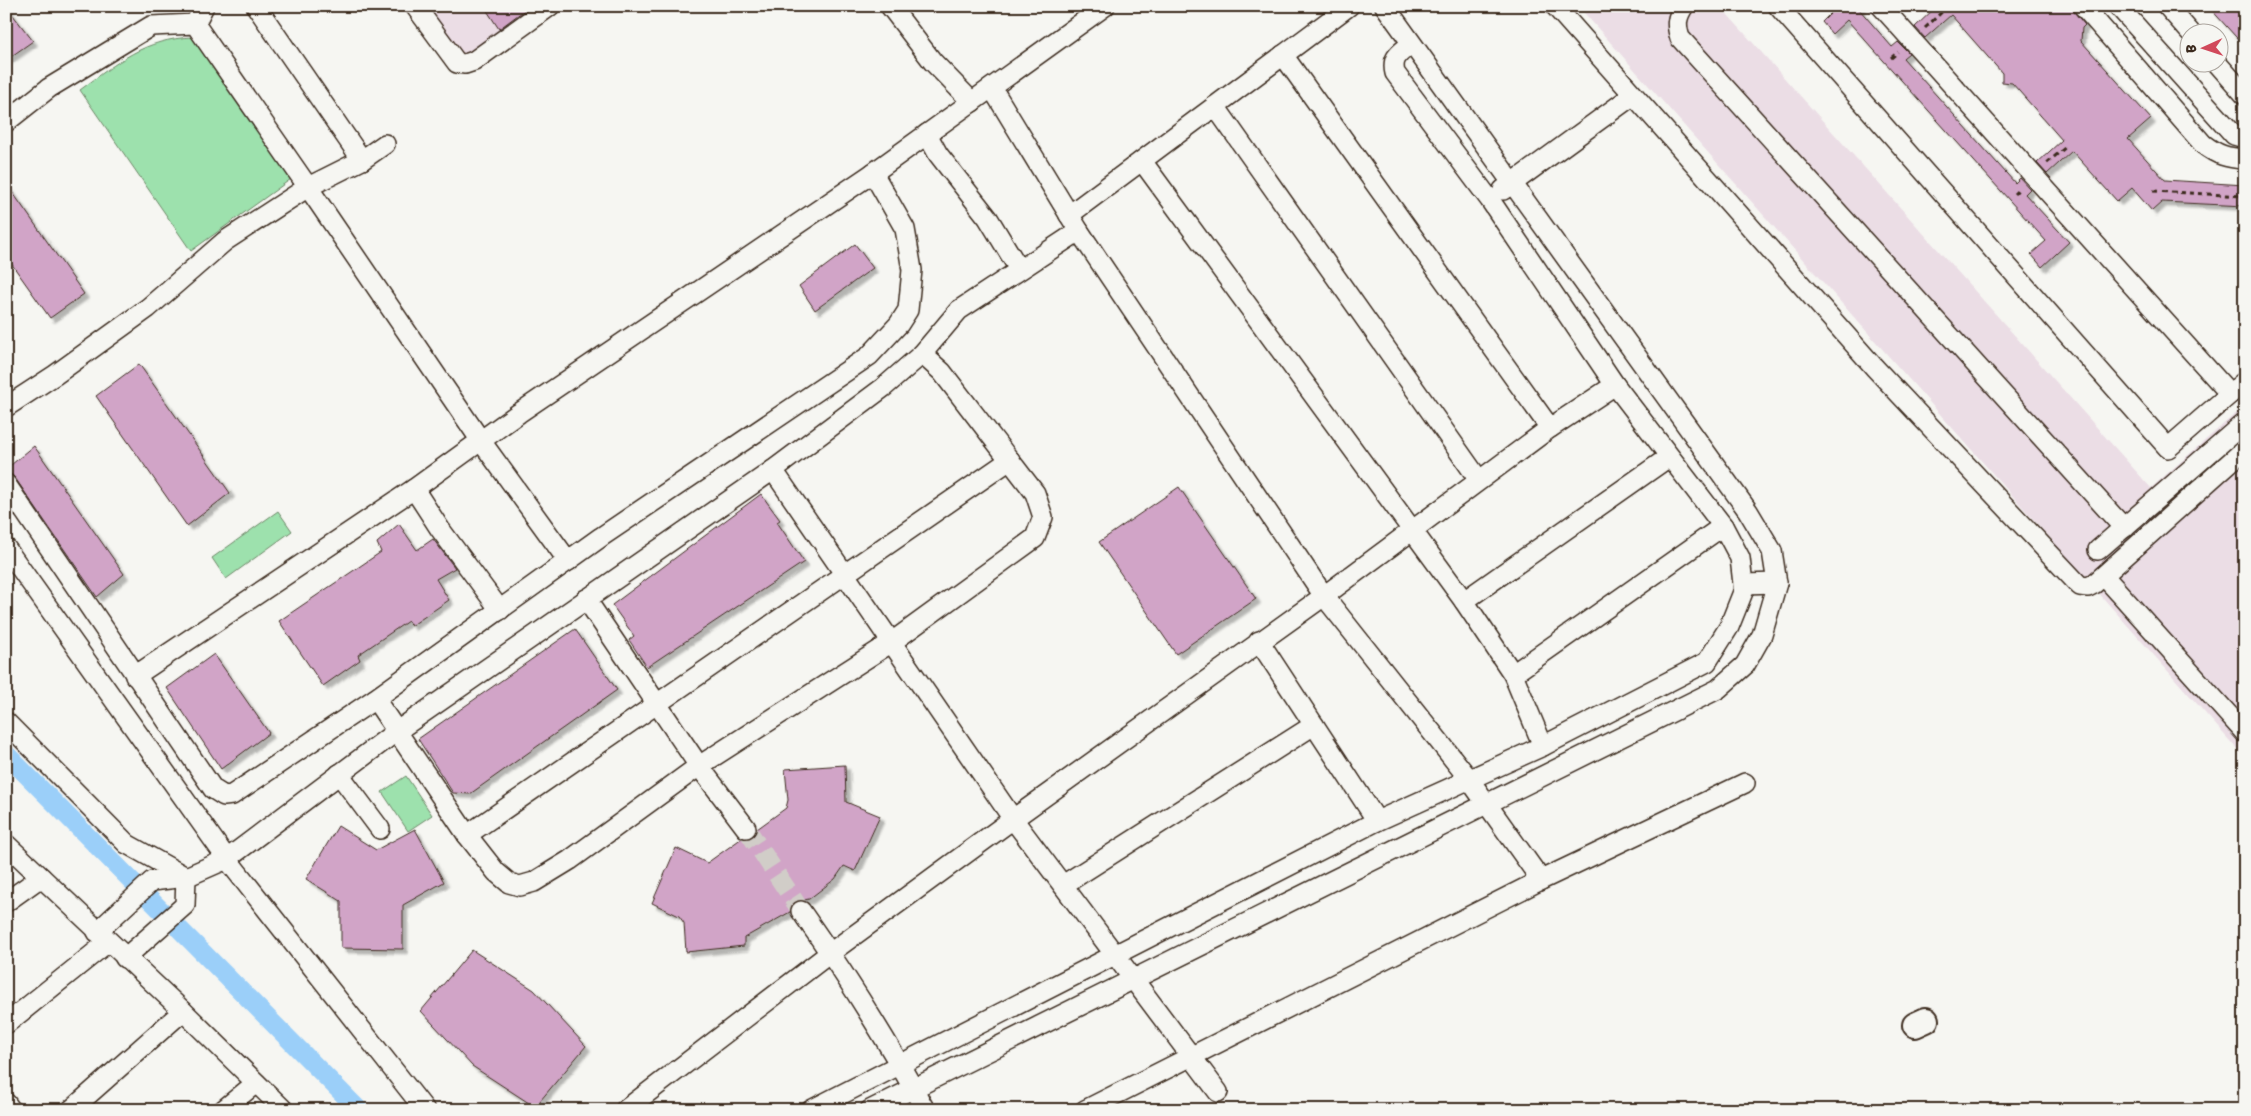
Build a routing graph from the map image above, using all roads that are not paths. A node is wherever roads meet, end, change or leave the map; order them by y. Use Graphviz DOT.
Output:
graph roads {
  1 [pos="204,6"];
  2 [pos="256,6"];
  3 [pos="415,6"];
  4 [pos="550,6"];
  5 [pos="890,6"];
  6 [pos="1105,6"];
  7 [pos="1349,6"];
  8 [pos="1385,6"];
  9 [pos="1555,6"];
  10 [pos="1684,6"];
  11 [pos="1778,6"];
  12 [pos="1881,6"];
  13 [pos="2084,6"];
  14 [pos="2118,6"];
  15 [pos="2167,6"];
  16 [pos="2181,22"];
  17 [pos="195,24"];
  18 [pos="1412,44"];
  19 [pos="1283,55"];
  20 [pos="2225,72"];
  21 [pos="992,88"];
  22 [pos="2245,95"];
  23 [pos="1632,96"];
  24 [pos="972,102"];
  25 [pos="1215,106"];
  26 [pos="6,122"];
  27 [pos="927,134"];
  28 [pos="2245,138"];
  29 [pos="385,144"];
  30 [pos="2245,159"];
  31 [pos="362,160"];
  32 [pos="1142,161"];
  33 [pos="873,172"];
  34 [pos="1512,184"];
  35 [pos="308,188"];
  36 [pos="1490,200"];
  37 [pos="1069,215"];
  38 [pos="1079,231"];
  39 [pos="1019,269"];
  40 [pos="922,354"];
  41 [pos="2245,381"];
  42 [pos="1615,385"];
  43 [pos="2230,394"];
  44 [pos="6,407"];
  45 [pos="2245,422"];
  46 [pos="1550,428"];
  47 [pos="481,442"];
  48 [pos="2245,449"];
  49 [pos="1669,457"];
  50 [pos="1010,460"];
  51 [pos="773,470"];
  52 [pos="1479,480"];
  53 [pos="6,484"];
  54 [pos="414,489"];
  55 [pos="1723,526"];
  56 [pos="2124,528"];
  57 [pos="1411,530"];
  58 [pos="6,548"];
  59 [pos="2098,550"];
  60 [pos="568,561"];
  61 [pos="845,574"];
  62 [pos="2104,576"];
  63 [pos="1777,583"];
  64 [pos="1743,584"];
  65 [pos="1324,596"];
  66 [pos="586,600"];
  67 [pos="1464,601"];
  68 [pos="500,610"];
  69 [pos="1259,641"];
  70 [pos="892,642"];
  71 [pos="1513,674"];
  72 [pos="135,676"];
  73 [pos="375,699"];
  74 [pos="657,704"];
  75 [pos="6,722"];
  76 [pos="1314,725"];
  77 [pos="396,731"];
  78 [pos="2245,733"];
  79 [pos="1543,746"];
  80 [pos="699,766"];
  81 [pos="339,774"];
  82 [pos="1469,779"];
  83 [pos="1745,783"];
  84 [pos="1486,804"];
  85 [pos="1013,819"];
  86 [pos="1377,821"];
  87 [pos="746,828"];
  88 [pos="380,829"];
  89 [pos="467,836"];
  90 [pos="6,844"];
  91 [pos="227,859"];
  92 [pos="41,877"];
  93 [pos="186,877"];
  94 [pos="1541,880"];
  95 [pos="1063,885"];
  96 [pos="6,902"];
  97 [pos="801,911"];
  98 [pos="103,932"];
  99 [pos="830,953"];
  100 [pos="129,954"];
  101 [pos="1116,956"];
  102 [pos="1132,978"];
  103 [pos="183,1011"];
  104 [pos="6,1024"];
  105 [pos="1191,1056"];
  106 [pos="900,1063"];
  107 [pos="256,1083"];
  108 [pos="913,1088"];
  109 [pos="1218,1092"];
  110 [pos="6,1103"];
  111 [pos="11,1110"];
  112 [pos="71,1110"];
  113 [pos="223,1110"];
  114 [pos="284,1110"];
  115 [pos="425,1110"];
  116 [pos="626,1110"];
  117 [pos="811,1110"];
  118 [pos="870,1110"];
  119 [pos="925,1110"];
  120 [pos="1085,1110"];
  1 -- 17 [label="street"];
  2 -- 31 [label="street"];
  3 -- 4 [label="street"];
  5 -- 24 [label="street"];
  6 -- 21 [label="street"];
  7 -- 19 [label="street"];
  8 -- 18 [label="street"];
  9 -- 23 [label="street"];
  10 -- 56 [label="street"];
  11 -- 43 [label="street"];
  12 -- 43 [label="street"];
  13 -- 30 [label="street"];
  14 -- 28 [label="street"];
  15 -- 16 [label="street"];
  17 -- 26 [label="street"];
  17 -- 35 [label="street"];
  18 -- 34 [label="street"];
  18 -- 36 [label="street"];
  19 -- 25 [label="street"];
  19 -- 46 [label="street"];
  20 -- 22 [label="street"];
  21 -- 24 [label="street"];
  21 -- 37 [label="street"];
  23 -- 34 [label="street"];
  23 -- 62 [label="street"];
  24 -- 27 [label="street"];
  25 -- 32 [label="street"];
  25 -- 52 [label="street"];
  27 -- 33 [label="street"];
  27 -- 39 [label="street"];
  29 -- 31 [label="street"];
  31 -- 35 [label="street"];
  32 -- 37 [label="street"];
  32 -- 57 [label="street"];
  33 -- 47 [label="street"];
  33 -- 60 [label="street"];
  34 -- 36 [label="street"];
  34 -- 63 [label="street"];
  35 -- 44 [label="street"];
  35 -- 47 [label="street"];
  36 -- 42 [label="street"];
  37 -- 38 [label="street"];
  38 -- 39 [label="street"];
  38 -- 65 [label="street"];
  39 -- 40 [label="street"];
  40 -- 50 [label="street"];
  40 -- 51 [label="street"];
  41 -- 43 [label="street"];
  42 -- 46 [label="street"];
  42 -- 49 [label="street"];
  45 -- 56 [label="street"];
  46 -- 52 [label="street"];
  47 -- 54 [label="street"];
  47 -- 60 [label="street"];
  48 -- 62 [label="street"];
  49 -- 55 [label="street"];
  49 -- 67 [label="street"];
  50 -- 61 [label="street"];
  50 -- 70 [label="street"];
  51 -- 61 [label="street"];
  51 -- 66 [label="street"];
  52 -- 57 [label="street"];
  53 -- 72 [label="street"];
  54 -- 68 [label="street"];
  54 -- 72 [label="street"];
  55 -- 64 [label="street"];
  55 -- 71 [label="street"];
  56 -- 59 [label="street"];
  57 -- 65 [label="street"];
  57 -- 67 [label="street"];
  58 -- 91 [label="street"];
  60 -- 68 [label="street"];
  61 -- 70 [label="street"];
  61 -- 74 [label="street"];
  62 -- 78 [label="street"];
  63 -- 64 [label="street"];
  63 -- 84 [label="street"];
  64 -- 79 [label="street"];
  65 -- 69 [label="street"];
  65 -- 82 [label="street"];
  66 -- 74 [label="street"];
  66 -- 77 [label="street"];
  67 -- 71 [label="street"];
  68 -- 73 [label="street"];
  69 -- 76 [label="street"];
  69 -- 85 [label="street"];
  70 -- 80 [label="street"];
  70 -- 85 [label="street"];
  71 -- 79 [label="street"];
  72 -- 73 [label="street"];
  73 -- 77 [label="street"];
  74 -- 80 [label="street"];
  74 -- 89 [label="street"];
  75 -- 93 [label="street"];
  76 -- 86 [label="street"];
  76 -- 95 [label="street"];
  77 -- 81 [label="street"];
  77 -- 89 [label="street"];
  79 -- 82 [label="street"];
  80 -- 87 [label="street"];
  80 -- 89 [label="street"];
  81 -- 88 [label="street"];
  81 -- 91 [label="street"];
  82 -- 84 [label="street"];
  82 -- 86 [label="street"];
  83 -- 94 [label="street"];
  84 -- 94 [label="street"];
  84 -- 102 [label="street"];
  85 -- 95 [label="street"];
  85 -- 99 [label="street"];
  86 -- 101 [label="street"];
  90 -- 92 [label="street"];
  91 -- 93 [label="street"];
  91 -- 115 [label="street"];
  92 -- 96 [label="street"];
  92 -- 98 [label="street"];
  93 -- 98 [label="street"];
  93 -- 100 [label="street"];
  94 -- 105 [label="street"];
  95 -- 101 [label="street"];
  97 -- 99 [label="street"];
  98 -- 100 [label="street"];
  98 -- 104 [label="street"];
  99 -- 106 [label="street"];
  99 -- 116 [label="street"];
  100 -- 103 [label="street"];
  101 -- 102 [label="street"];
  101 -- 106 [label="street"];
  102 -- 105 [label="street"];
  102 -- 108 [label="street"];
  103 -- 107 [label="street"];
  103 -- 112 [label="street"];
  105 -- 109 [label="street"];
  105 -- 120 [label="street"];
  106 -- 108 [label="street"];
  106 -- 117 [label="street"];
  107 -- 113 [label="street"];
  107 -- 114 [label="street"];
  108 -- 118 [label="street"];
  108 -- 119 [label="street"];
  110 -- 111 [label="street"];
}
